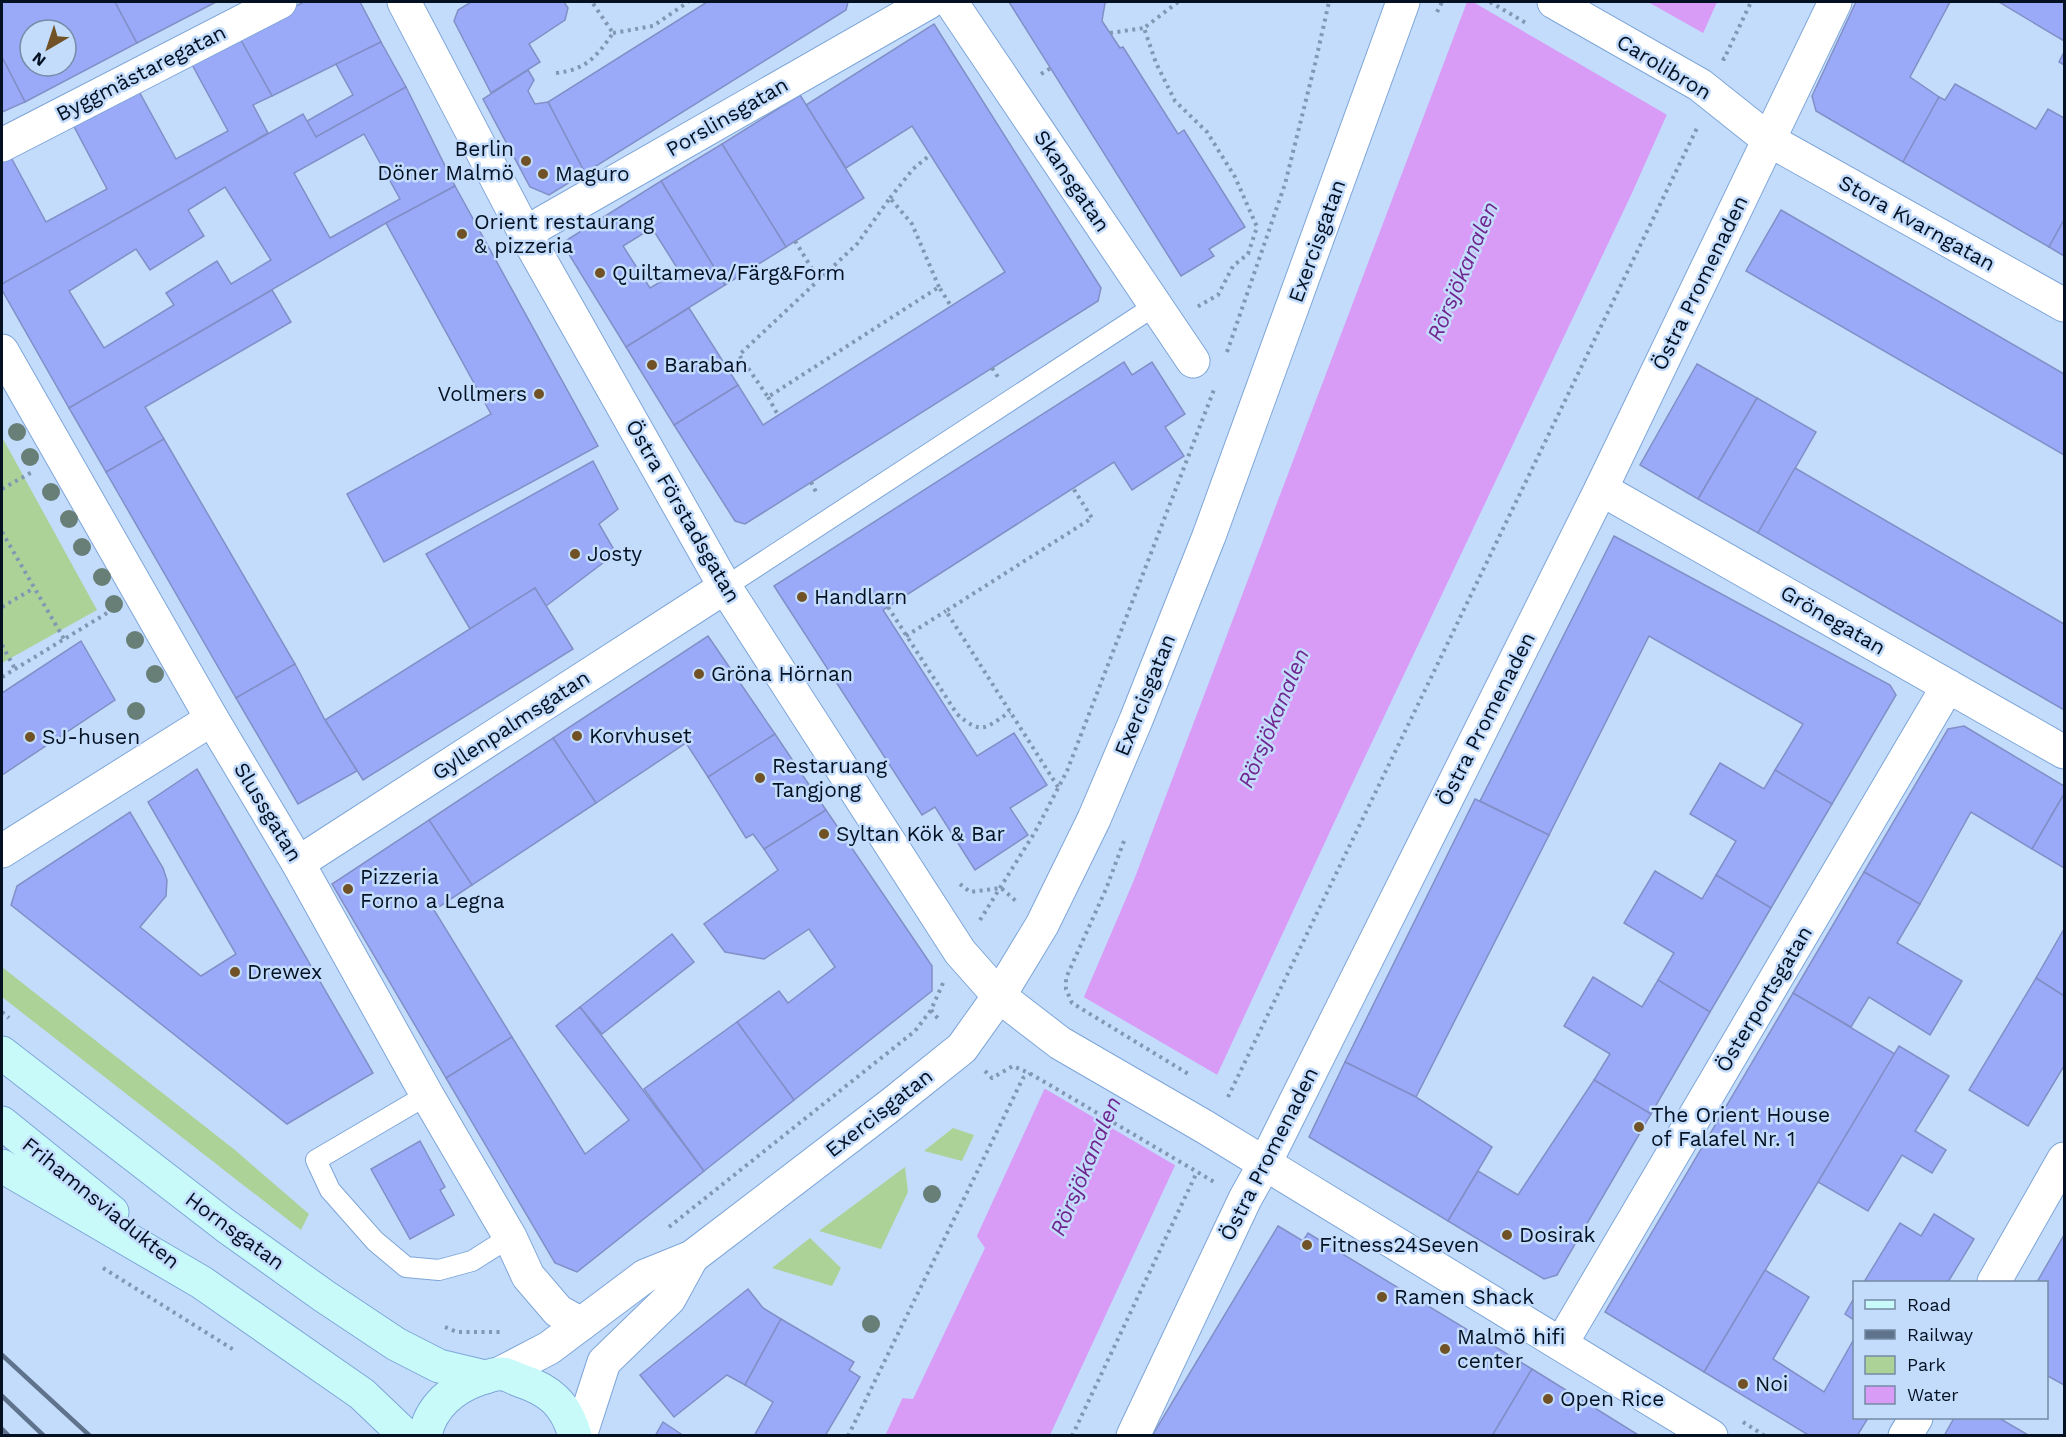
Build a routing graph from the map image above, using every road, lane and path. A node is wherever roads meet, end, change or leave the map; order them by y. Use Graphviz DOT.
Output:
graph roads {
  1 [pos="280,2"];
  2 [pos="404,2"];
  3 [pos="592,2"];
  4 [pos="688,2"];
  5 [pos="951,2"];
  6 [pos="1178,2"];
  7 [pos="1329,2"];
  8 [pos="1403,2"];
  9 [pos="1554,2"];
  10 [pos="1752,2"];
  11 [pos="1835,2"];
  12 [pos="913,5"];
  13 [pos="1144,28"];
  14 [pos="613,33"];
  15 [pos="1110,33"];
  16 [pos="1717,55"];
  17 [pos="556,73"];
  18 [pos="1690,118"];
  19 [pos="1769,140"];
  20 [pos="2,145"];
  21 [pos="930,155"];
  22 [pos="890,198"];
  23 [pos="525,233"];
  24 [pos="795,242"];
  25 [pos="819,280"];
  26 [pos="939,287"];
  27 [pos="2064,305"];
  28 [pos="951,306"];
  29 [pos="1162,314"];
  30 [pos="2,351"];
  31 [pos="1226,356"];
  32 [pos="1193,361"];
  33 [pos="1215,387"];
  34 [pos="768,397"];
  35 [pos="778,416"];
  36 [pos="1072,488"];
  37 [pos="1601,489"];
  38 [pos="2,532"];
  39 [pos="725,587"];
  40 [pos="34,588"];
  41 [pos="141,593"];
  42 [pos="2,607"];
  43 [pos="888,607"];
  44 [pos="946,611"];
  45 [pos="906,636"];
  46 [pos="64,639"];
  47 [pos="2,645"];
  48 [pos="15,669"];
  49 [pos="2,677"];
  50 [pos="1948,686"];
  51 [pos="1010,712"];
  52 [pos="212,719"];
  53 [pos="2064,752"];
  54 [pos="1058,787"];
  55 [pos="2,851"];
  56 [pos="298,863"];
  57 [pos="960,952"];
  58 [pos="999,996"];
  59 [pos="1077,1006"];
  60 [pos="962,1048"];
  61 [pos="2,1053"];
  62 [pos="1031,1074"];
  63 [pos="1199,1081"];
  64 [pos="427,1095"];
  65 [pos="1228,1097"];
  66 [pos="2,1123"];
  67 [pos="2064,1159"];
  68 [pos="1265,1163"];
  69 [pos="2,1166"];
  70 [pos="1187,1166"];
  71 [pos="1197,1172"];
  72 [pos="666,1229"];
  73 [pos="510,1237"];
  74 [pos="692,1257"];
  75 [pos="96,1263"];
  76 [pos="1995,1281"];
  77 [pos="201,1282"];
  78 [pos="435,1324"];
  79 [pos="581,1324"];
  80 [pos="507,1332"];
  81 [pos="1561,1344"];
  82 [pos="242,1355"];
  83 [pos="493,1375"];
  84 [pos="1915,1419"];
  85 [pos="406,1436"];
  86 [pos="425,1436"];
  87 [pos="575,1436"];
  88 [pos="580,1436"];
  89 [pos="848,1436"];
  90 [pos="1072,1436"];
  91 [pos="1133,1436"];
  92 [pos="1711,1436"];
  93 [pos="1905,1436"];
  1 -- 20 [label="street, Byggmästaregatan"];
  2 -- 23 [label="street, Östra Förstadsgatan"];
  3 -- 14 [label="path"];
  4 -- 14 [label="path"];
  5 -- 29 [label="street, Skansgatan"];
  6 -- 13 [label="path"];
  7 -- 31 [label="path"];
  8 -- 58 [label="street, Exercisgatan"];
  9 -- 19 [label="street, Carolibron"];
  10 -- 16 [label="path"];
  11 -- 19 [label="street, Östra Promenaden"];
  12 -- 23 [label="street, Porslinsgatan"];
  13 -- 15 [label="path"];
  13 -- 29 [label="path"];
  14 -- 17 [label="path"];
  18 -- 65 [label="path"];
  19 -- 27 [label="street, Stora Kvarngatan"];
  19 -- 37 [label="street, Östra Promenaden"];
  21 -- 22 [label="path"];
  22 -- 25 [label="path"];
  22 -- 26 [label="path"];
  23 -- 39 [label="street, Östra Förstadsgatan"];
  24 -- 25 [label="path"];
  25 -- 34 [label="path"];
  26 -- 28 [label="path"];
  26 -- 34 [label="path"];
  29 -- 32 [label="street, Skansgatan"];
  29 -- 39 [label="lane"];
  30 -- 41 [label="street, Slussgatan"];
  33 -- 54 [label="path"];
  34 -- 35 [label="path"];
  36 -- 44 [label="path"];
  37 -- 50 [label="street, Grönegatan"];
  37 -- 68 [label="street, Östra Promenaden"];
  38 -- 40 [label="path"];
  39 -- 56 [label="street, Gyllenpalmsgatan"];
  39 -- 57 [label="street, Östra Förstadsgatan"];
  40 -- 42 [label="path"];
  40 -- 46 [label="path"];
  41 -- 46 [label="path"];
  41 -- 52 [label="street, Slussgatan"];
  43 -- 45 [label="path"];
  44 -- 45 [label="path"];
  44 -- 51 [label="path"];
  45 -- 51 [label="path"];
  46 -- 48 [label="path"];
  47 -- 48 [label="path"];
  48 -- 49 [label="path"];
  50 -- 53 [label="street, Grönegatan"];
  50 -- 81 [label="street, Österportsgatan"];
  51 -- 54 [label="path"];
  52 -- 55 [label="street"];
  52 -- 56 [label="street, Slussgatan"];
  54 -- 57 [label="path"];
  56 -- 64 [label="street, Slussgatan"];
  57 -- 58 [label="street, Östra Förstadsgatan"];
  57 -- 72 [label="path"];
  58 -- 60 [label="street, Exercisgatan"];
  58 -- 68 [label="street, Östra Förstadsgatan"];
  59 -- 63 [label="path"];
  60 -- 62 [label="path"];
  60 -- 74 [label="street, Exercisgatan"];
  61 -- 83 [label="main road, Hornsgatan"];
  62 -- 70 [label="path"];
  62 -- 89 [label="path"];
  64 -- 73 [label="street, Slussgatan"];
  64 -- 73 [label="lane"];
  66 -- 77 [label="main road, Frihamnsviadukten"];
  67 -- 76 [label="street"];
  68 -- 81 [label="street, Östra Förstadsgatan"];
  68 -- 91 [label="street, Östra Promenaden"];
  69 -- 77 [label="main road"];
  71 -- 90 [label="path"];
  73 -- 79 [label="street, Slussgatan"];
  74 -- 79 [label="street, Exercisgatan"];
  74 -- 88 [label="street, Exercisgatan"];
  75 -- 82 [label="path"];
  77 -- 85 [label="main road"];
  78 -- 80 [label="path"];
  79 -- 83 [label="street, Exercisgatan"];
  81 -- 92 [label="street, Östra Förstadsgatan"];
  83 -- 86 [label="main road"];
  83 -- 87 [label="main road, Hornsgatan"];
  84 -- 93 [label="street"];
}
